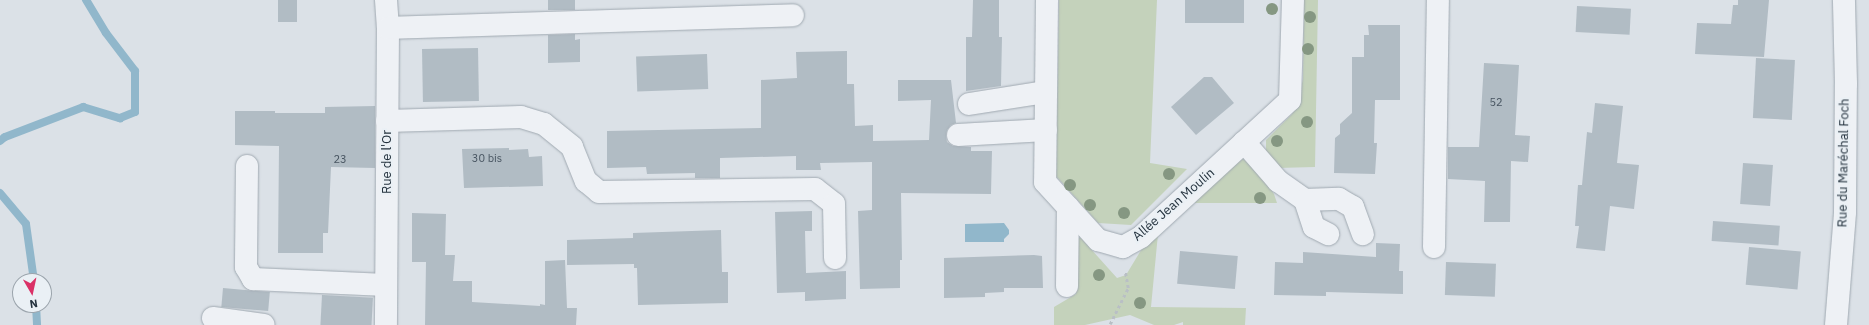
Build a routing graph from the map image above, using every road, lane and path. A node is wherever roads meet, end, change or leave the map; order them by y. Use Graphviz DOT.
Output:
graph roads {
  1 [pos="386,0"];
  2 [pos="1047,0"];
  3 [pos="1293,0"];
  4 [pos="1438,0"];
  5 [pos="1844,0"];
  6 [pos="793,15"];
  7 [pos="388,28"];
  8 [pos="1046,92"];
  9 [pos="969,104"];
  10 [pos="387,121"];
  11 [pos="1046,130"];
  12 [pos="958,135"];
  13 [pos="1244,142"];
  14 [pos="247,166"];
  15 [pos="1305,200"];
  16 [pos="1068,207"];
  17 [pos="1328,234"];
  18 [pos="1363,234"];
  19 [pos="1122,247"];
  20 [pos="1434,247"];
  21 [pos="836,258"];
  22 [pos="386,285"];
  23 [pos="1067,286"];
  24 [pos="212,318"];
  25 [pos="1110,324"];
  26 [pos="264,325"];
  27 [pos="386,325"];
  28 [pos="1836,325"];
  1 -- 7 [label="street, Rue de l'Or"];
  2 -- 8 [label="street, Allée Jean Moulin"];
  3 -- 13 [label="street, Allée Jean Moulin"];
  4 -- 20 [label="street"];
  5 -- 28 [label="street, Rue du Maréchal Foch"];
  6 -- 7 [label="street"];
  7 -- 10 [label="street, Rue de l'Or"];
  8 -- 9 [label="street"];
  8 -- 11 [label="street, Allée Jean Moulin"];
  10 -- 21 [label="street"];
  10 -- 22 [label="street, Rue de l'Or"];
  11 -- 12 [label="street"];
  11 -- 16 [label="street, Allée Jean Moulin"];
  13 -- 15 [label="street"];
  13 -- 19 [label="street, Allée Jean Moulin"];
  14 -- 22 [label="street"];
  15 -- 17 [label="street"];
  15 -- 18 [label="street"];
  16 -- 19 [label="street, Allée Jean Moulin"];
  16 -- 23 [label="street"];
  19 -- 25 [label="path"];
  22 -- 27 [label="street, Rue de l'Or"];
  24 -- 26 [label="street"];
}
